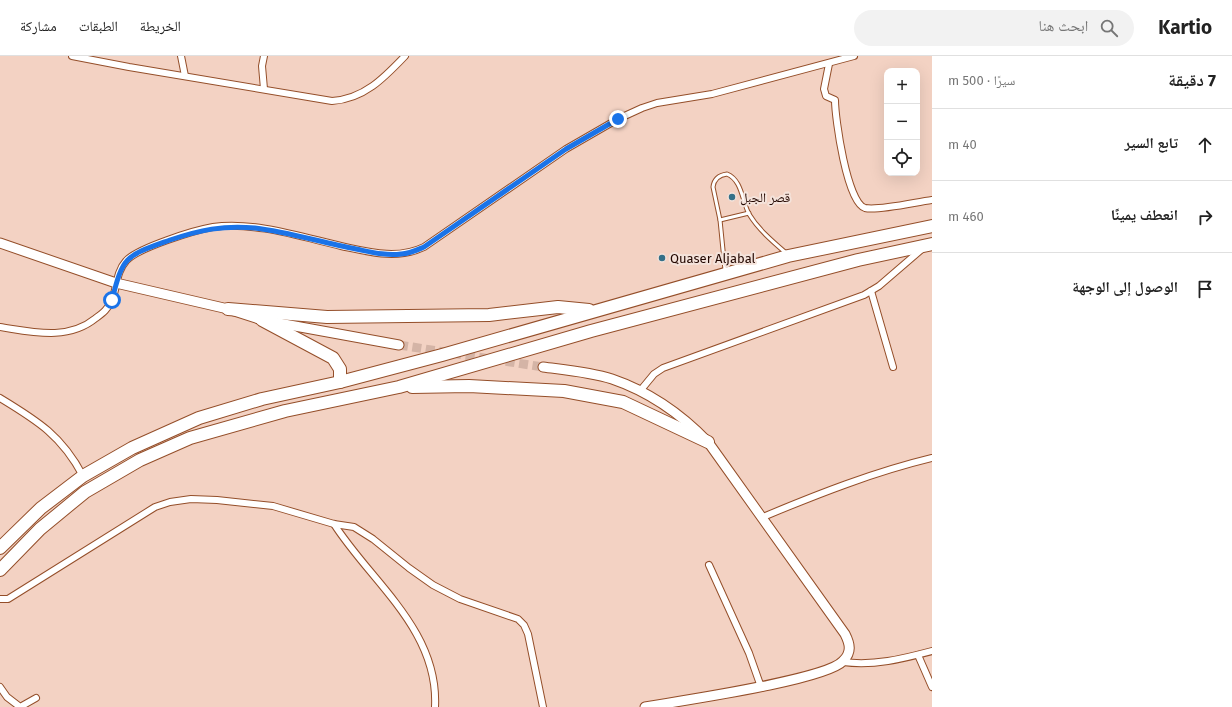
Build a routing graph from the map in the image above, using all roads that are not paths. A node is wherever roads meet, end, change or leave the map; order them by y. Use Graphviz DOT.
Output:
graph roads {
  1 [pos="72,56"];
  2 [pos="108,56"];
  3 [pos="181,56"];
  4 [pos="264,56"];
  5 [pos="405,56"];
  6 [pos="854,56"];
  7 [pos="111,64"];
  8 [pos="828,64"];
  9 [pos="185,76"];
  10 [pos="264,89"];
  11 [pos="932,200"];
  12 [pos="749,213"];
  13 [pos="720,220"];
  14 [pos="932,226"];
  15 [pos="0,243"];
  16 [pos="929,244"];
  17 [pos="788,256"];
  18 [pos="726,275"];
  19 [pos="116,283"];
  20 [pos="871,291"];
  21 [pos="228,309"];
  22 [pos="592,311"];
  23 [pos="262,320"];
  24 [pos="0,327"];
  25 [pos="399,345"];
  26 [pos="543,367"];
  27 [pos="893,367"];
  28 [pos="340,382"];
  29 [pos="399,387"];
  30 [pos="640,391"];
  31 [pos="0,398"];
  32 [pos="708,442"];
  33 [pos="932,458"];
  34 [pos="83,476"];
  35 [pos="763,518"];
  36 [pos="334,524"];
  37 [pos="0,548"];
  38 [pos="709,566"];
  39 [pos="0,570"];
  40 [pos="0,600"];
  41 [pos="932,651"];
  42 [pos="918,655"];
  43 [pos="843,662"];
  44 [pos="0,687"];
  45 [pos="761,687"];
  46 [pos="932,687"];
  47 [pos="36,698"];
  48 [pos="435,707"];
  49 [pos="543,707"];
  50 [pos="646,707"];
  1 -- 7 [label="street"];
  2 -- 7 [label="street"];
  3 -- 9 [label="street"];
  4 -- 10 [label="street"];
  5 -- 10 [label="street"];
  6 -- 8 [label="street"];
  7 -- 9 [label="street"];
  8 -- 11 [label="street"];
  8 -- 19 [label="street"];
  9 -- 10 [label="street"];
  12 -- 13 [label="lane"];
  12 -- 13 [label="lane"];
  12 -- 17 [label="lane"];
  13 -- 18 [label="lane"];
  14 -- 17 [label="highway"];
  15 -- 19 [label="street"];
  16 -- 20 [label="street"];
  16 -- 29 [label="highway"];
  17 -- 18 [label="highway"];
  18 -- 22 [label="highway"];
  19 -- 21 [label="street"];
  19 -- 24 [label="street"];
  20 -- 27 [label="street"];
  20 -- 30 [label="street"];
  21 -- 22 [label="highway"];
  21 -- 23 [label="street"];
  22 -- 28 [label="highway"];
  23 -- 25 [label="street"];
  23 -- 28 [label="highway"];
  26 -- 30 [label="street"];
  28 -- 34 [label="highway"];
  29 -- 32 [label="highway"];
  29 -- 39 [label="highway"];
  30 -- 32 [label="street"];
  31 -- 34 [label="street"];
  32 -- 35 [label="street"];
  33 -- 35 [label="street"];
  34 -- 37 [label="highway"];
  35 -- 43 [label="street"];
  36 -- 40 [label="street"];
  36 -- 48 [label="street"];
  36 -- 49 [label="street"];
  38 -- 45 [label="street"];
  41 -- 42 [label="street"];
  42 -- 43 [label="street"];
  42 -- 46 [label="street"];
  43 -- 45 [label="street"];
  44 -- 47 [label="street"];
  45 -- 50 [label="street"];
}
